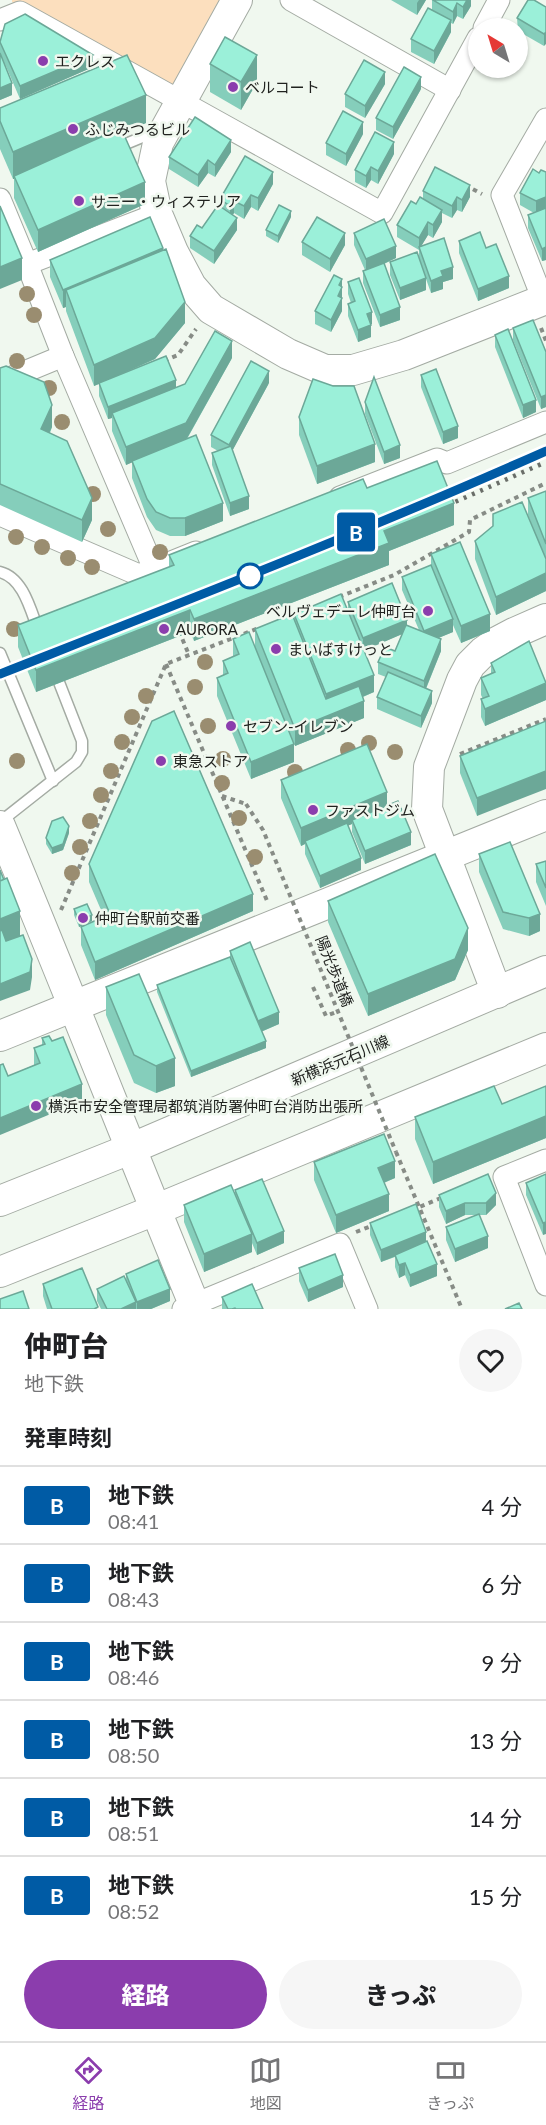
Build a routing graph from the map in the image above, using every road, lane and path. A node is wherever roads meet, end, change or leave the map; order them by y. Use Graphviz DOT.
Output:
graph roads {
  1 [pos="237,0"];
  2 [pos="291,0"];
  3 [pos="499,0"];
  4 [pos="489,18"];
  5 [pos="0,21"];
  6 [pos="468,57"];
  7 [pos="450,90"];
  8 [pos="173,114"];
  9 [pos="546,119"];
  10 [pos="102,154"];
  11 [pos="455,180"];
  12 [pos="2,197"];
  13 [pos="507,207"];
  14 [pos="157,214"];
  15 [pos="27,264"];
  16 [pos="545,300"];
  17 [pos="211,309"];
  18 [pos="63,356"];
  19 [pos="158,363"];
  20 [pos="0,382"];
  21 [pos="546,422"];
  22 [pos="546,483"];
  23 [pos="318,505"];
  24 [pos="0,515"];
  25 [pos="210,547"];
  26 [pos="154,569"];
  27 [pos="0,572"];
  28 [pos="329,600"];
  29 [pos="546,620"];
  30 [pos="176,622"];
  31 [pos="264,626"];
  32 [pos="42,639"];
  33 [pos="0,653"];
  34 [pos="189,655"];
  35 [pos="50,659"];
  36 [pos="166,664"];
  37 [pos="546,719"];
  38 [pos="429,767"];
  39 [pos="52,781"];
  40 [pos="222,796"];
  41 [pos="546,815"];
  42 [pos="0,822"];
  43 [pos="0,826"];
  44 [pos="445,856"];
  45 [pos="272,911"];
  46 [pos="59,915"];
  47 [pos="546,971"];
  48 [pos="313,987"];
  49 [pos="497,993"];
  50 [pos="75,1006"];
  51 [pos="339,1011"];
  52 [pos="0,1036"];
  53 [pos="546,1048"];
  54 [pos="130,1149"];
  55 [pos="546,1160"];
  56 [pos="450,1194"];
  57 [pos="0,1201"];
  58 [pos="420,1206"];
  59 [pos="155,1210"];
  60 [pos="410,1210"];
  61 [pos="380,1222"];
  62 [pos="340,1244"];
  63 [pos="0,1272"];
  64 [pos="546,1285"];
  65 [pos="191,1308"];
  66 [pos="367,1309"];
  67 [pos="462,1309"];
  1 -- 8 [label="street"];
  2 -- 7 [label="street"];
  3 -- 4 [label="street"];
  5 -- 8 [label="street"];
  6 -- 7 [label="street"];
  7 -- 8 [label="street"];
  8 -- 10 [label="lane"];
  8 -- 14 [label="street"];
  9 -- 13 [label="street"];
  11 -- 13 [label="path"];
  12 -- 15 [label="street"];
  13 -- 16 [label="street"];
  14 -- 15 [label="street"];
  14 -- 17 [label="street"];
  15 -- 18 [label="street"];
  16 -- 17 [label="street"];
  17 -- 19 [label="path"];
  18 -- 20 [label="street"];
  18 -- 26 [label="street"];
  21 -- 23 [label="street"];
  22 -- 28 [label="path"];
  24 -- 26 [label="street"];
  25 -- 26 [label="street"];
  27 -- 32 [label="lane"];
  29 -- 38 [label="street"];
  30 -- 34 [label="path"];
  31 -- 34 [label="path"];
  33 -- 39 [label="lane"];
  34 -- 36 [label="path"];
  35 -- 39 [label="lane"];
  36 -- 40 [label="path"];
  36 -- 46 [label="path"];
  37 -- 38 [label="path"];
  38 -- 44 [label="street"];
  39 -- 42 [label="lane"];
  40 -- 45 [label="path"];
  40 -- 51 [label="path, 陽光歩道橋, bridge"];
  41 -- 44 [label="street"];
  43 -- 50 [label="street"];
  44 -- 49 [label="street"];
  44 -- 50 [label="street"];
  47 -- 49 [label="street, 新横浜元石川線"];
  48 -- 51 [label="path"];
  49 -- 54 [label="street, 新横浜元石川線"];
  50 -- 52 [label="street"];
  50 -- 54 [label="street"];
  51 -- 58 [label="path, 陽光歩道橋, bridge"];
  53 -- 59 [label="street"];
  54 -- 57 [label="street, 新横浜元石川線"];
  54 -- 59 [label="street"];
  55 -- 64 [label="street"];
  56 -- 58 [label="path"];
  58 -- 60 [label="path"];
  58 -- 67 [label="path, 陽光歩道橋"];
  59 -- 63 [label="street"];
  59 -- 65 [label="street"];
  61 -- 62 [label="path"];
  62 -- 65 [label="street"];
  62 -- 66 [label="street"];
}
